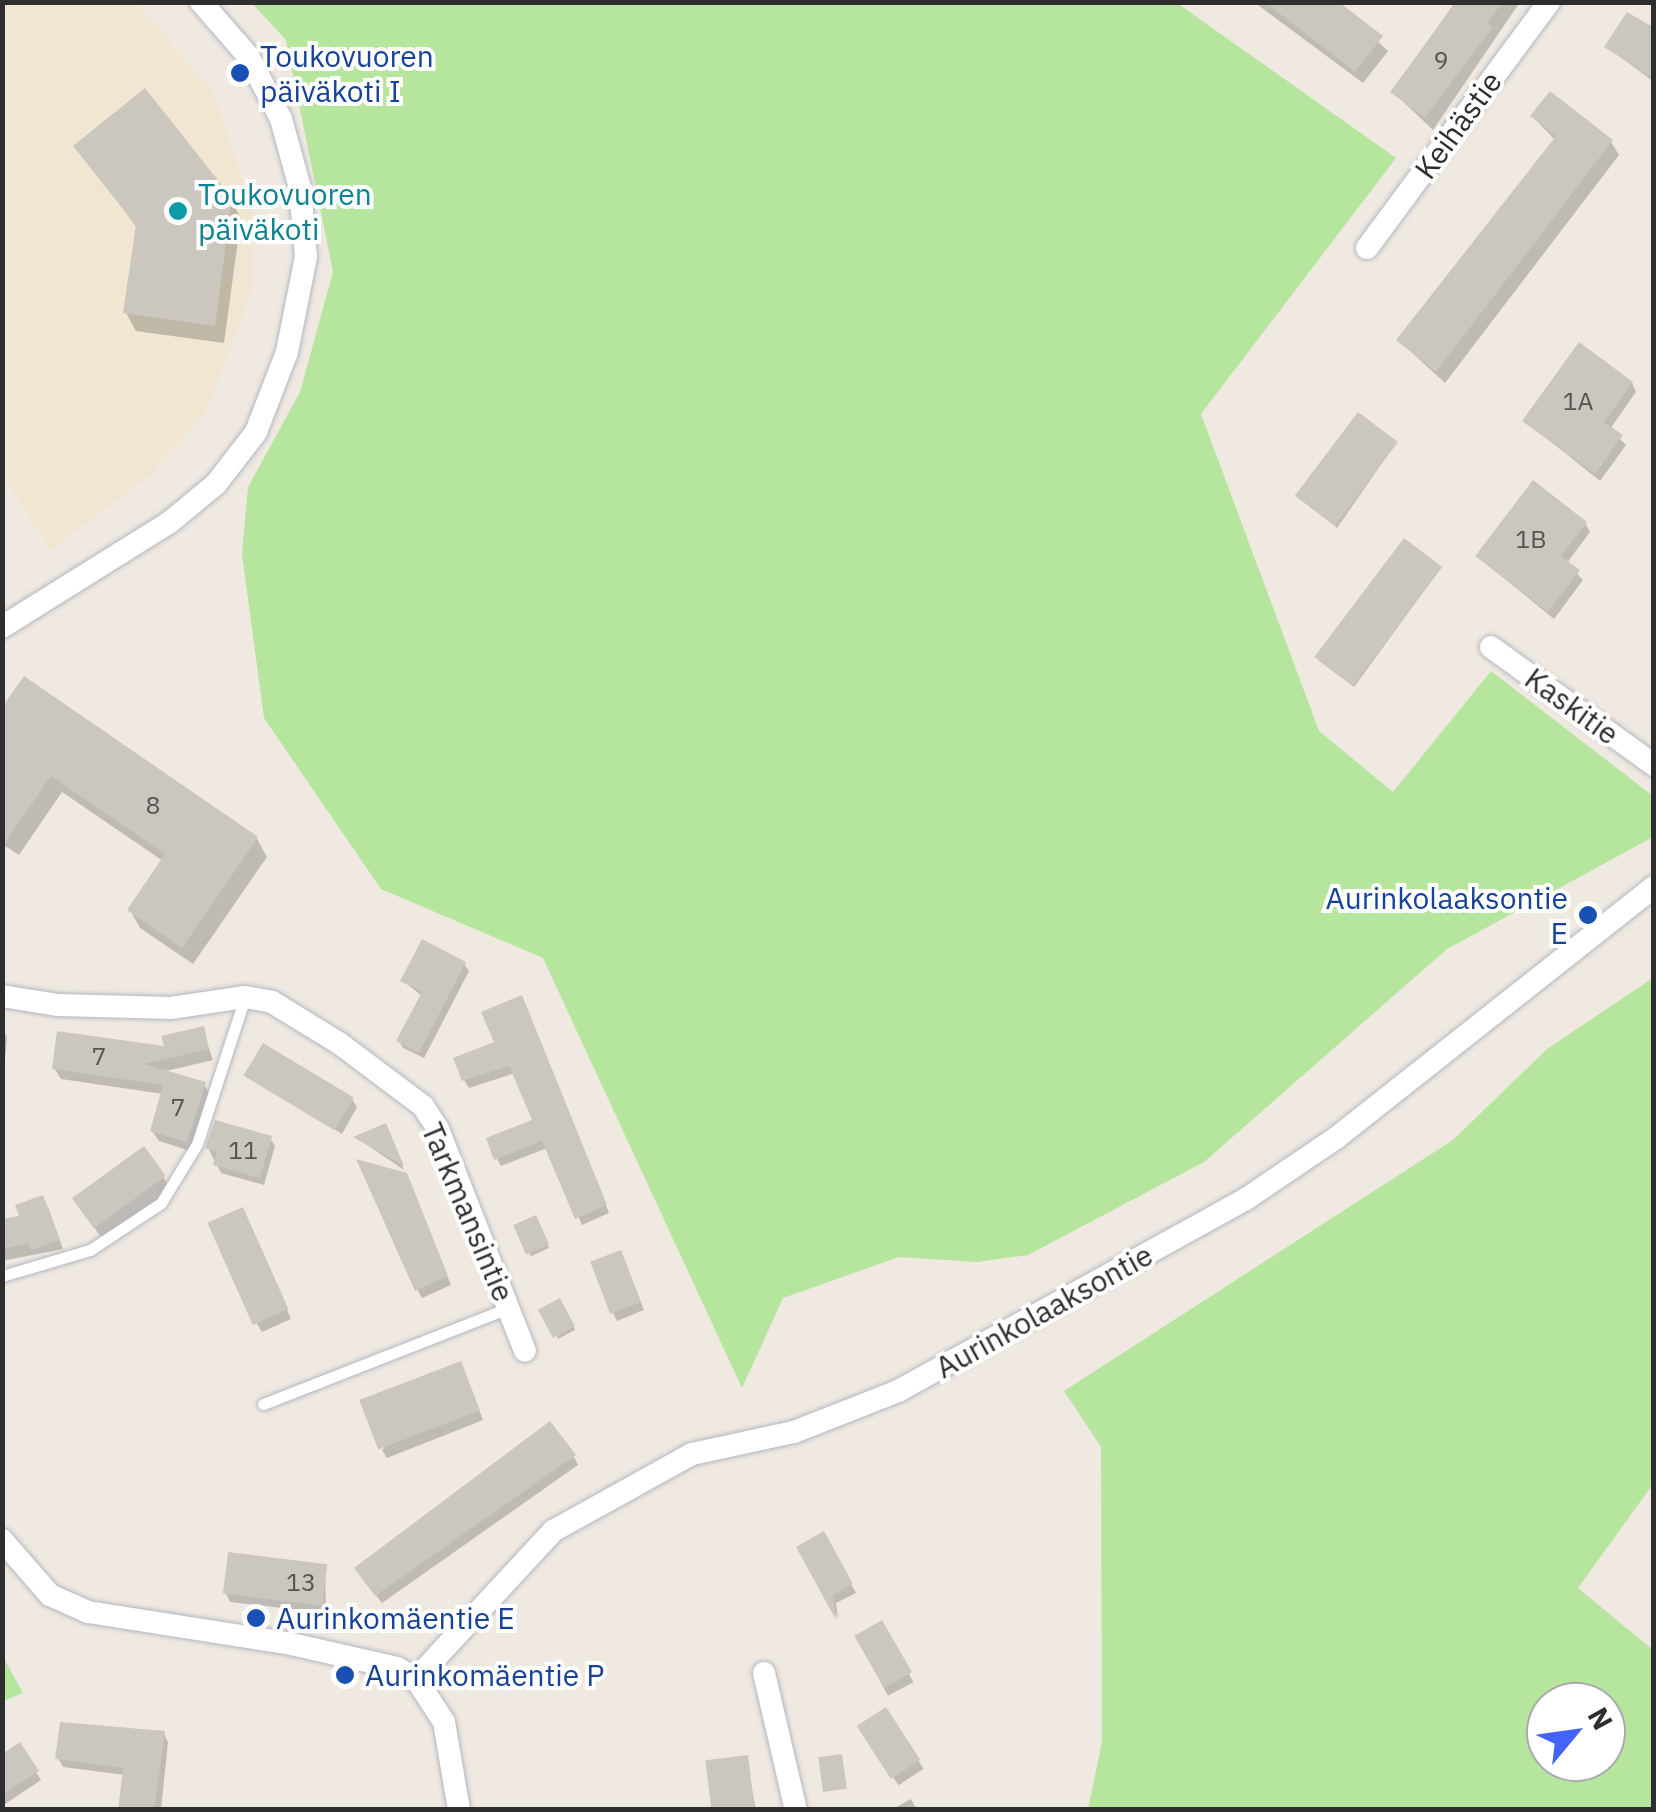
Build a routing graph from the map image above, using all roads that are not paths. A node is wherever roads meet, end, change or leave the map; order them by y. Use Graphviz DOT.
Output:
graph roads {
  1 [pos="201,2"];
  2 [pos="1548,2"];
  3 [pos="1368,248"];
  4 [pos="2,627"];
  5 [pos="1490,647"];
  6 [pos="1654,765"];
  7 [pos="1654,888"];
  8 [pos="2,996"];
  9 [pos="245,996"];
  10 [pos="2,1276"];
  11 [pos="508,1308"];
  12 [pos="525,1351"];
  13 [pos="264,1404"];
  14 [pos="2,1540"];
  15 [pos="764,1673"];
  16 [pos="416,1679"];
  17 [pos="459,1810"];
  18 [pos="796,1810"];
  1 -- 4 [label="street"];
  2 -- 3 [label="street, Keihästie"];
  5 -- 6 [label="street, Kaskitie"];
  7 -- 16 [label="street, Aurinkolaaksontie"];
  8 -- 9 [label="street"];
  9 -- 10 [label="lane"];
  9 -- 11 [label="street, Tarkmansintie"];
  11 -- 12 [label="street, Tarkmansintie"];
  11 -- 13 [label="lane"];
  14 -- 16 [label="street"];
  15 -- 18 [label="street"];
  16 -- 17 [label="street"];
}
